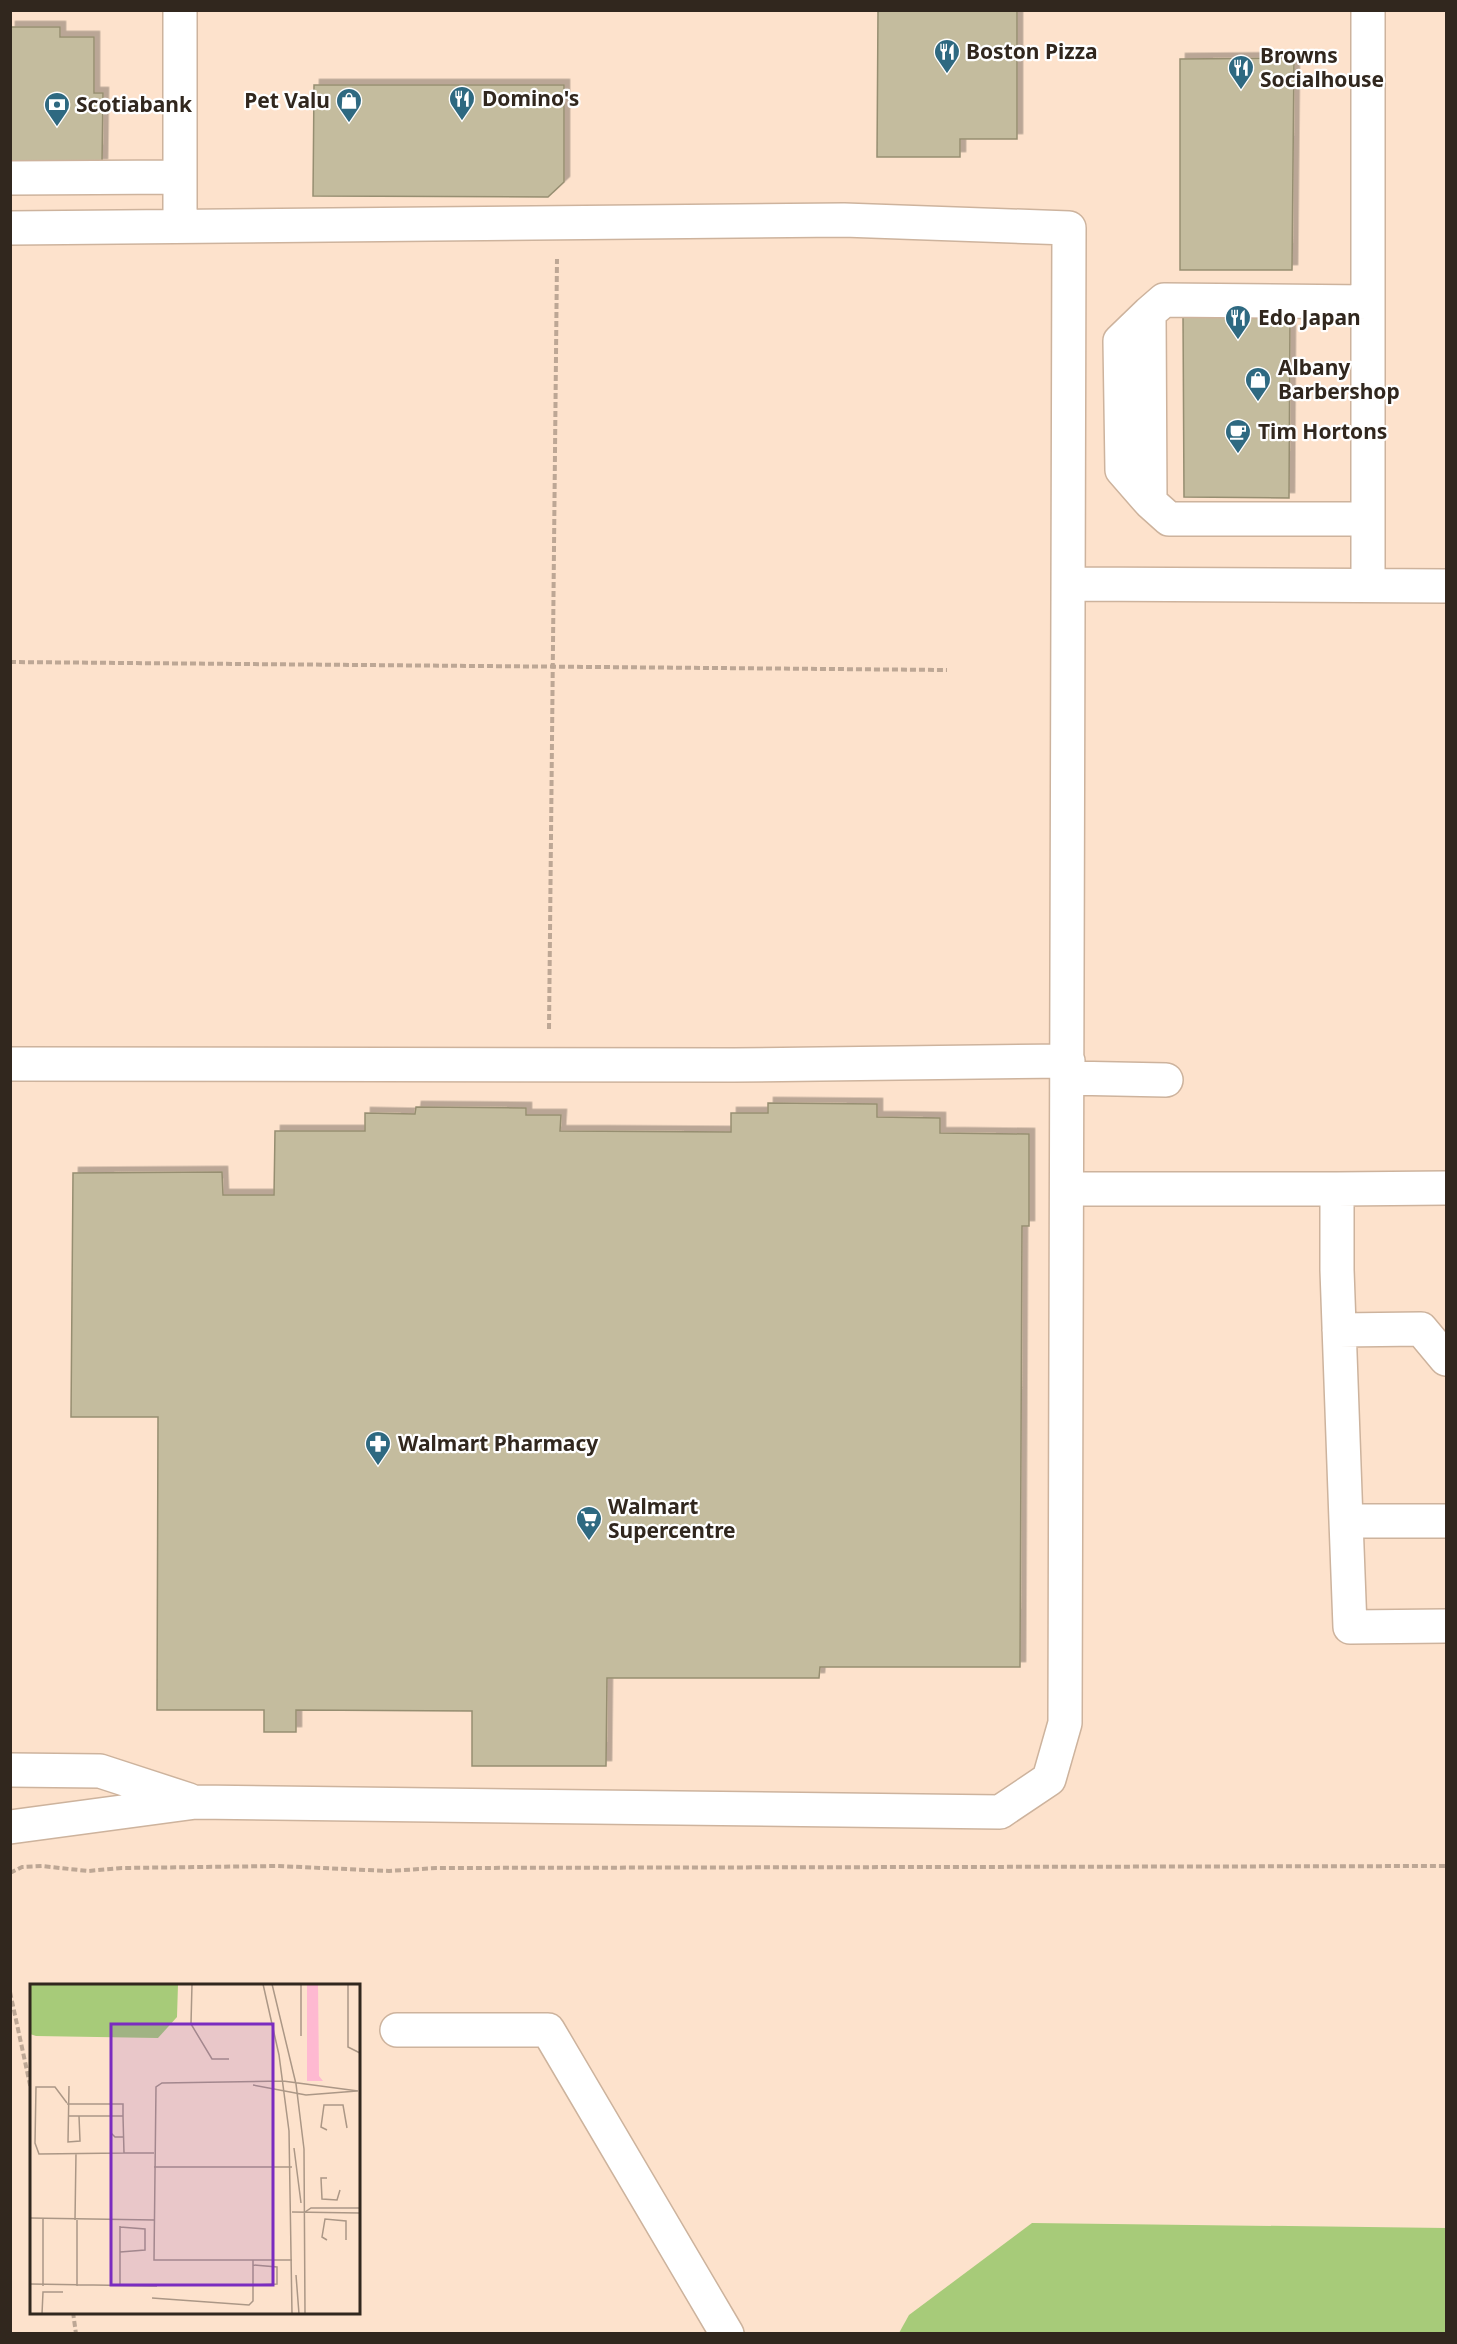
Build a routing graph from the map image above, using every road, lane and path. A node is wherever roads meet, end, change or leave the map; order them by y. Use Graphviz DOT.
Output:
graph roads {
  1 [pos="180,10"];
  2 [pos="1368,10"];
  3 [pos="180,177"];
  4 [pos="10,178"];
  5 [pos="558,222"];
  6 [pos="180,226"];
  7 [pos="10,228"];
  8 [pos="1368,302"];
  9 [pos="1368,519"];
  10 [pos="1069,585"];
  11 [pos="1368,585"];
  12 [pos="1446,586"];
  13 [pos="10,662"];
  14 [pos="553,666"];
  15 [pos="947,670"];
  16 [pos="10,1064"];
  17 [pos="549,1065"];
  18 [pos="1068,1070"];
  19 [pos="1166,1080"];
  20 [pos="1067,1188"];
  21 [pos="1446,1188"];
  22 [pos="1337,1189"];
  23 [pos="1339,1330"];
  24 [pos="1446,1359"];
  25 [pos="1346,1521"];
  26 [pos="1446,1521"];
  27 [pos="1446,1626"];
  28 [pos="10,1770"];
  29 [pos="196,1802"];
  30 [pos="10,1827"];
  31 [pos="1446,1866"];
  32 [pos="10,1873"];
  33 [pos="10,1992"];
  34 [pos="397,2030"];
  35 [pos="30,2085"];
  36 [pos="73,2314"];
  37 [pos="76,2334"];
  38 [pos="727,2334"];
  1 -- 3 [label="lane"];
  2 -- 8 [label="lane"];
  3 -- 4 [label="lane"];
  3 -- 6 [label="lane"];
  5 -- 6 [label="lane"];
  5 -- 10 [label="lane"];
  5 -- 14 [label="path"];
  6 -- 7 [label="lane"];
  8 -- 9 [label="lane"];
  8 -- 9 [label="lane"];
  9 -- 11 [label="lane"];
  10 -- 11 [label="lane"];
  10 -- 18 [label="lane"];
  11 -- 12 [label="lane"];
  13 -- 14 [label="path"];
  14 -- 15 [label="path"];
  14 -- 17 [label="path"];
  16 -- 17 [label="lane"];
  17 -- 18 [label="lane"];
  18 -- 19 [label="lane"];
  18 -- 20 [label="lane"];
  20 -- 22 [label="lane"];
  20 -- 29 [label="lane"];
  21 -- 22 [label="lane"];
  22 -- 23 [label="lane"];
  23 -- 24 [label="lane"];
  23 -- 25 [label="lane"];
  25 -- 26 [label="lane"];
  25 -- 27 [label="lane"];
  28 -- 29 [label="lane"];
  29 -- 30 [label="lane"];
  31 -- 32 [label="path"];
  33 -- 35 [label="path"];
  34 -- 38 [label="lane"];
  36 -- 37 [label="path"];
}
